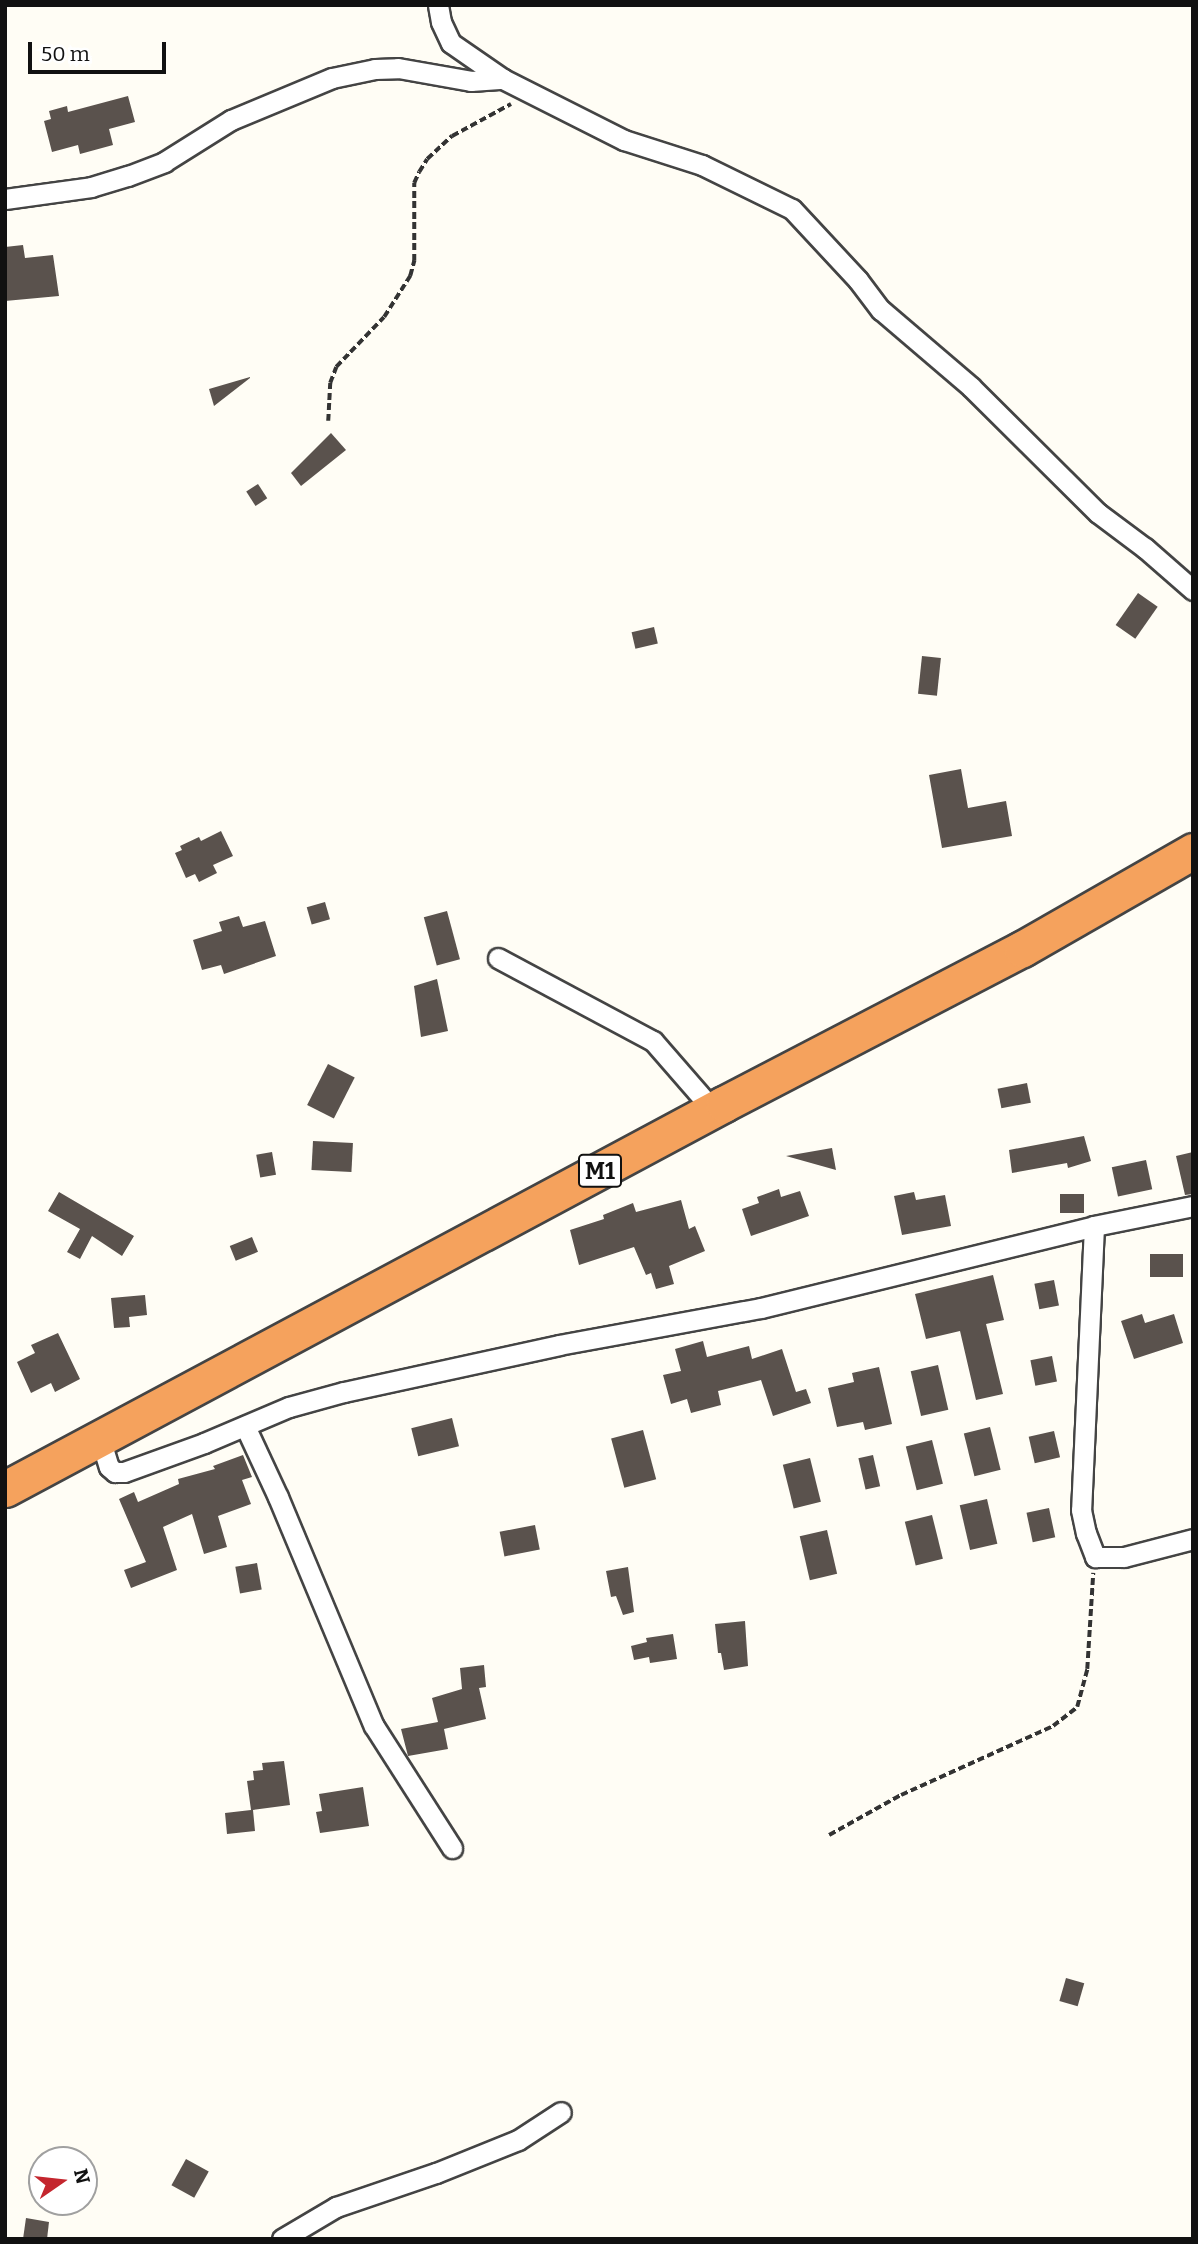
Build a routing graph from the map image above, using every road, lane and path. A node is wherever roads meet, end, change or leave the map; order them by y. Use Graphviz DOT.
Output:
graph roads {
  1 [pos="438,5"];
  2 [pos="503,79"];
  3 [pos="532,94"];
  4 [pos="5,199"];
  5 [pos="328,421"];
  6 [pos="1193,590"];
  7 [pos="1193,851"];
  8 [pos="498,958"];
  9 [pos="713,1110"];
  10 [pos="1193,1206"];
  11 [pos="1094,1226"];
  12 [pos="245,1426"];
  13 [pos="100,1438"];
  14 [pos="5,1489"];
  15 [pos="1193,1539"];
  16 [pos="1095,1557"];
  17 [pos="829,1835"];
  18 [pos="452,1848"];
  19 [pos="561,2112"];
  20 [pos="282,2239"];
  1 -- 2 [label="street"];
  2 -- 3 [label="street"];
  2 -- 4 [label="street"];
  3 -- 5 [label="path"];
  3 -- 6 [label="street"];
  7 -- 9 [label="highway, M1"];
  8 -- 9 [label="street"];
  9 -- 13 [label="highway, M1"];
  10 -- 11 [label="street"];
  11 -- 12 [label="street"];
  11 -- 16 [label="street"];
  12 -- 13 [label="street"];
  12 -- 18 [label="street"];
  13 -- 14 [label="highway, M1"];
  15 -- 16 [label="street"];
  16 -- 17 [label="path"];
  19 -- 20 [label="street"];
}
